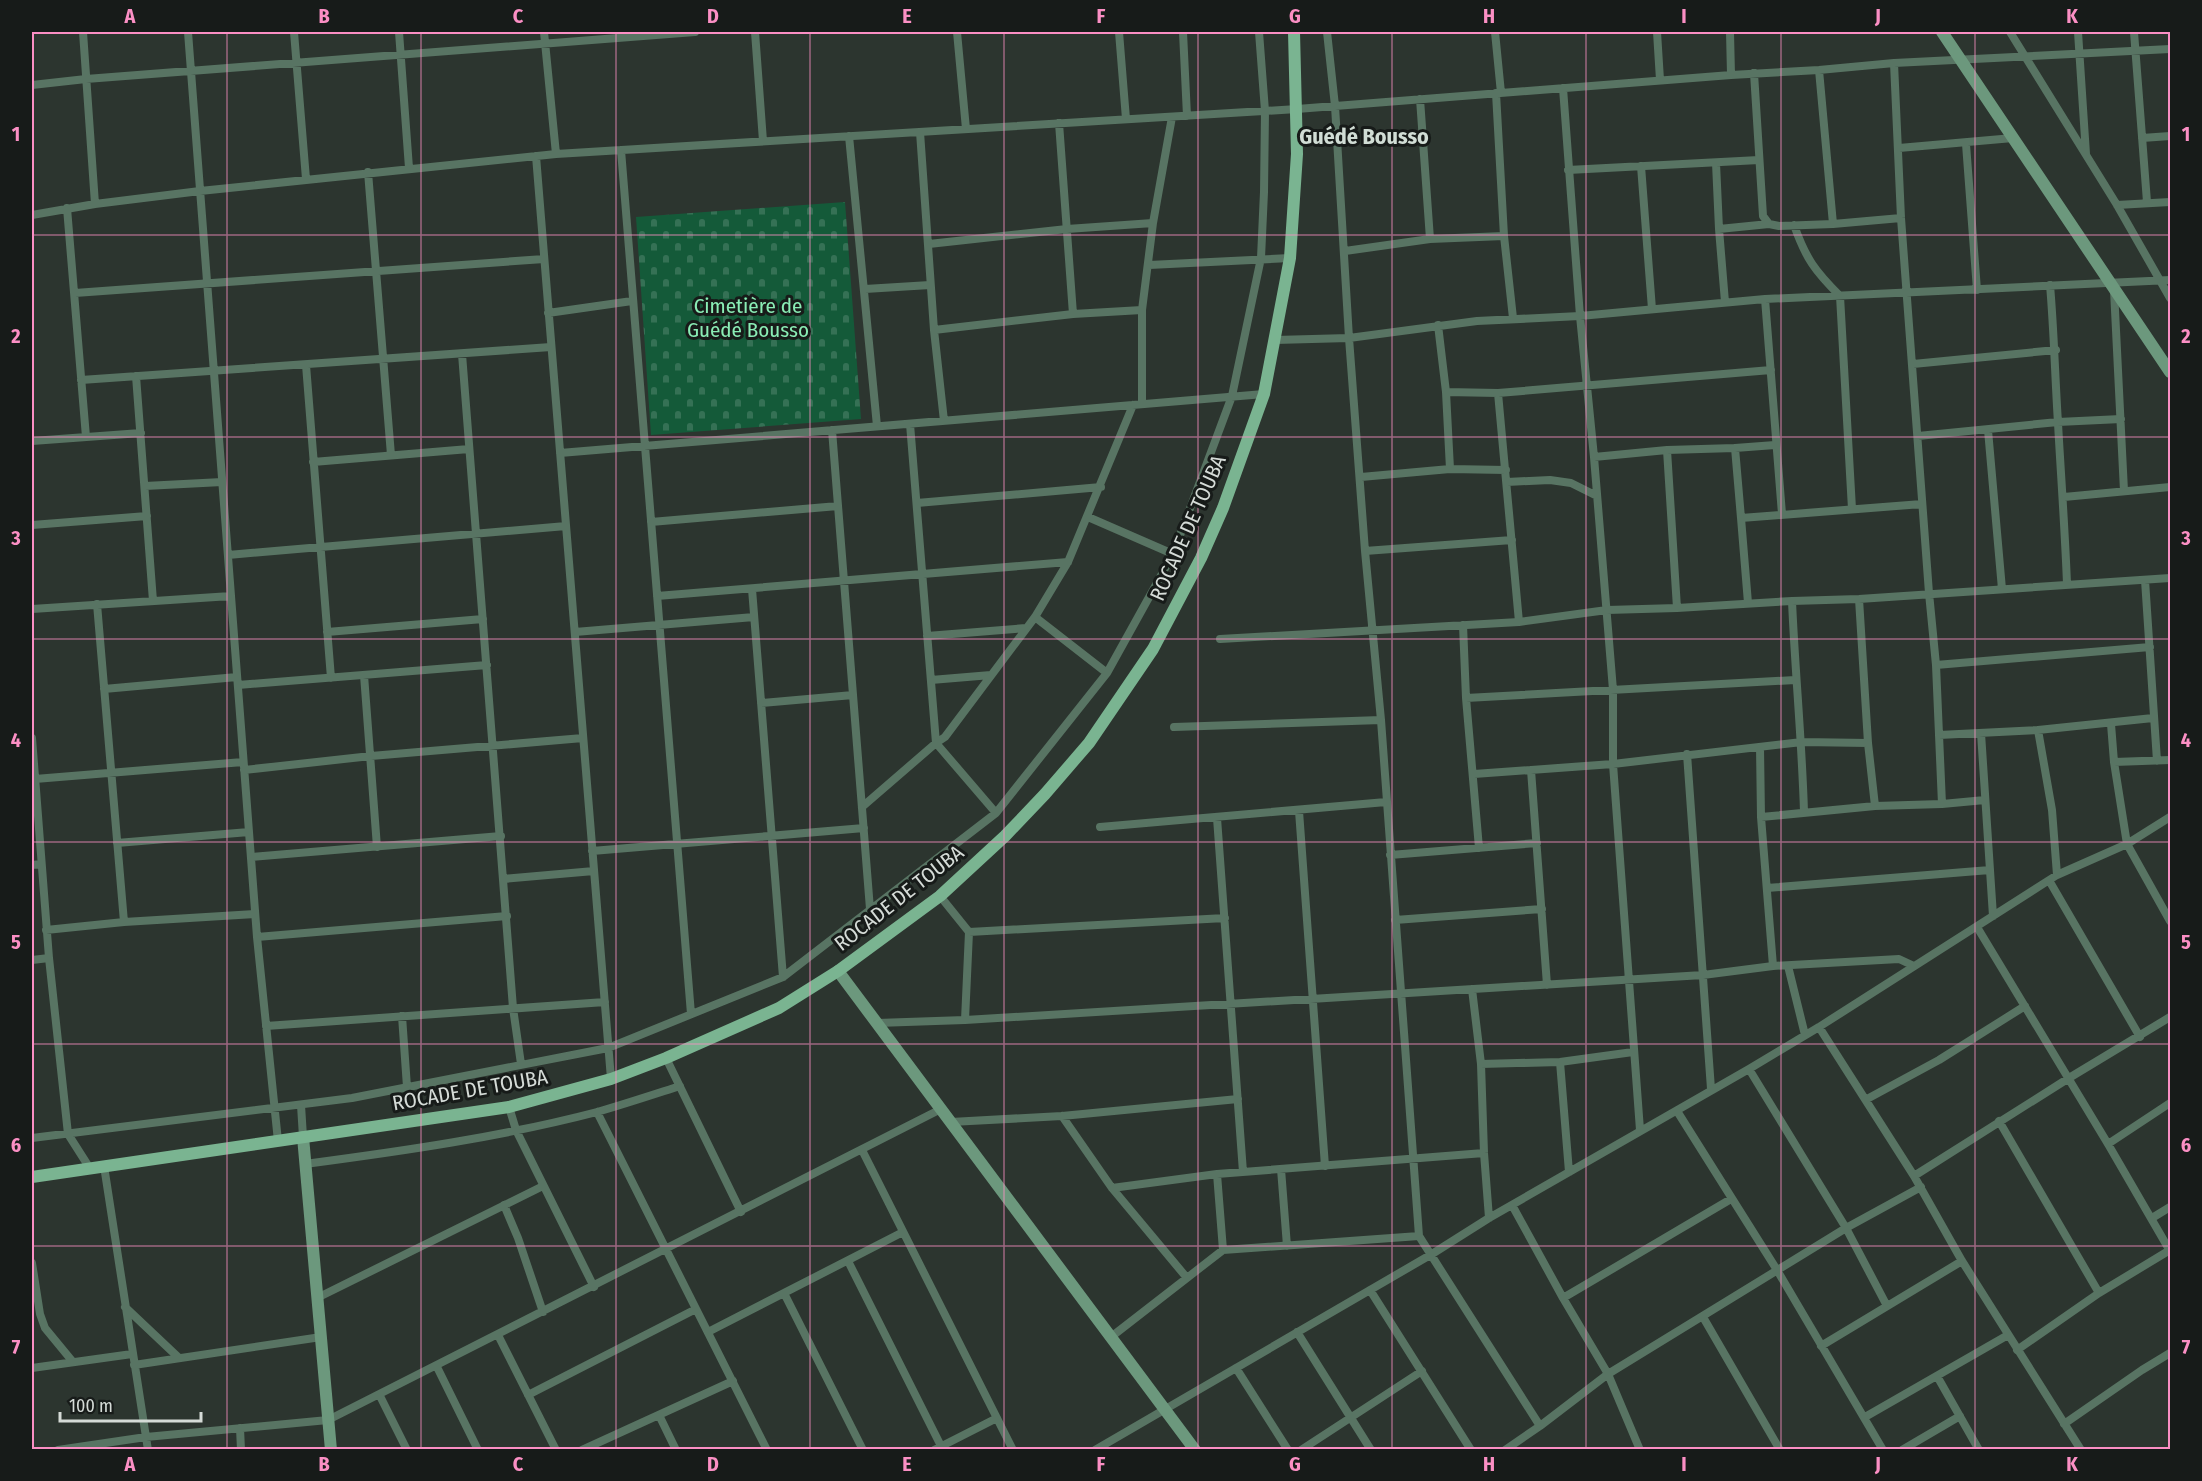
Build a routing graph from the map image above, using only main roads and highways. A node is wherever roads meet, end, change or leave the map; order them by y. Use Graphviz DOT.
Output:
graph roads {
  1 [pos="1294,32"];
  2 [pos="1942,32"];
  3 [pos="2170,369"];
  4 [pos="838,971"];
  5 [pos="303,1137"];
  6 [pos="32,1177"];
  7 [pos="331,1449"];
  8 [pos="1196,1449"];
  1 -- 4 [label="main road, ROCADE DE TOUBA"];
  2 -- 3 [label="main road"];
  4 -- 5 [label="main road, ROCADE DE TOUBA"];
  4 -- 8 [label="main road"];
  5 -- 6 [label="main road, ROCADE DE TOUBA"];
  5 -- 7 [label="main road"];
}
